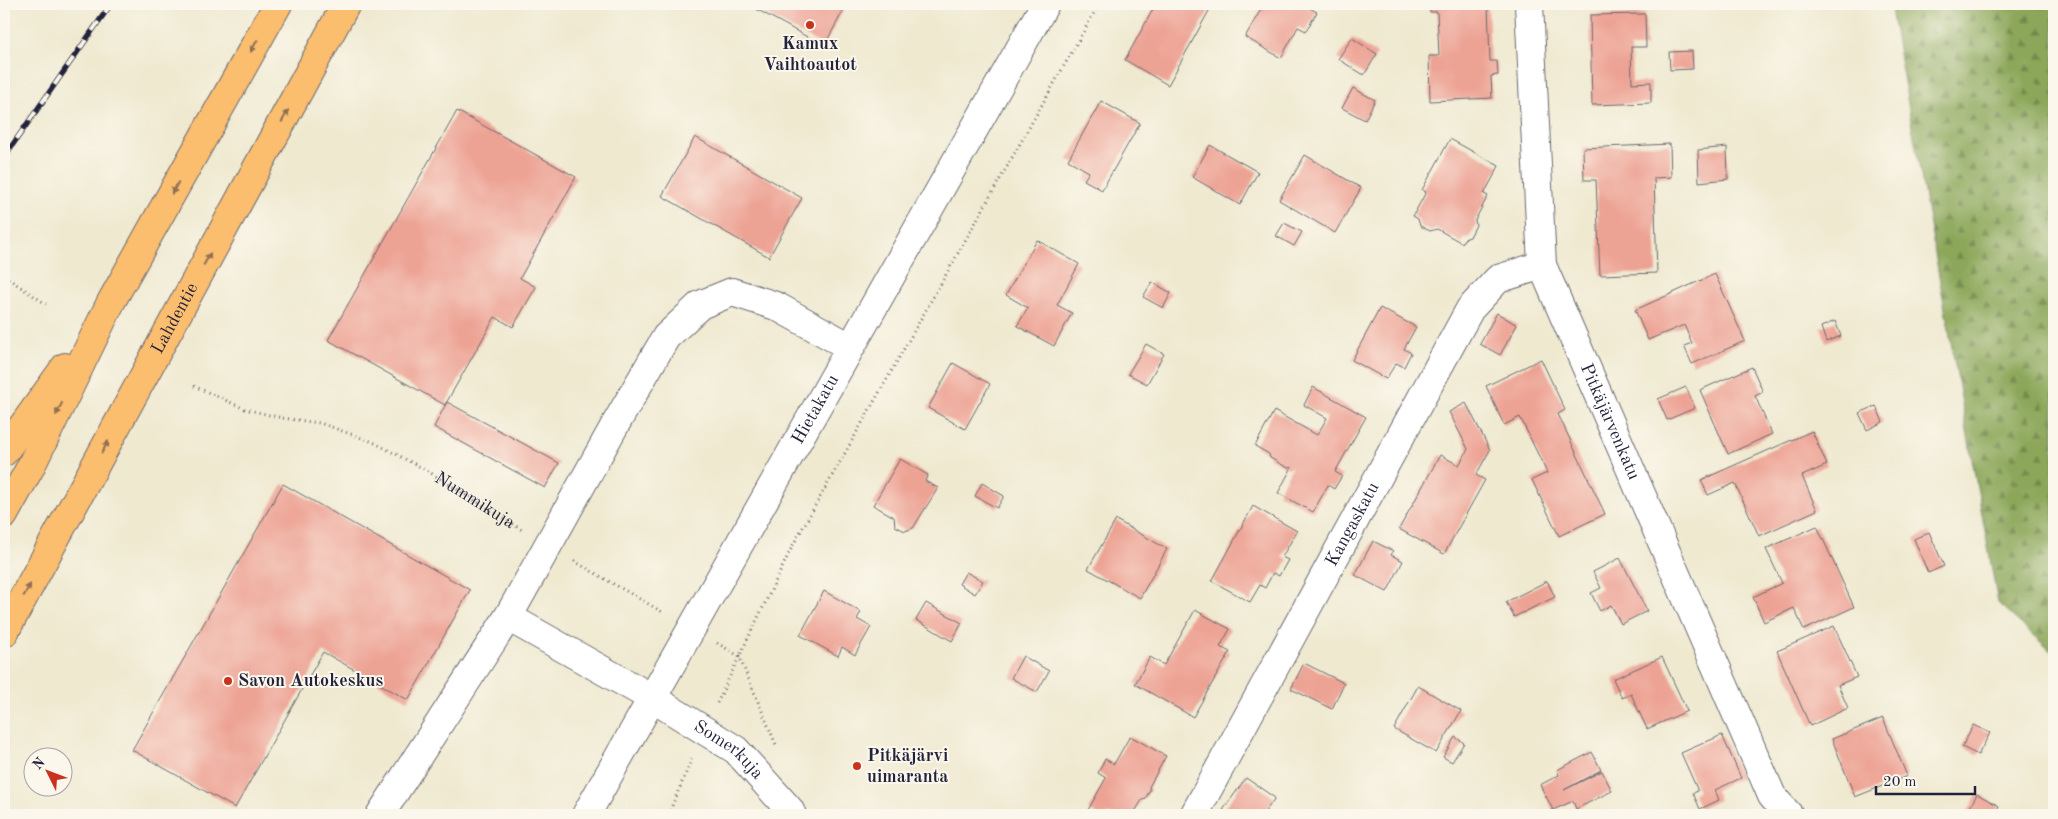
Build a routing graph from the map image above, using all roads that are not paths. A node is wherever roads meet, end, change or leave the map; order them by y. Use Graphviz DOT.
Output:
graph roads {
  1 [pos="278,4"];
  2 [pos="346,4"];
  3 [pos="1045,4"];
  4 [pos="1528,4"];
  5 [pos="1542,265"];
  6 [pos="110,302"];
  7 [pos="850,347"];
  8 [pos="4,452"];
  9 [pos="4,515"];
  10 [pos="508,617"];
  11 [pos="4,633"];
  12 [pos="652,698"];
  13 [pos="380,815"];
  14 [pos="586,815"];
  15 [pos="792,815"];
  16 [pos="1194,815"];
  17 [pos="1789,815"];
  1 -- 6 [label="highway, one-way"];
  11 -- 2 [label="highway, Lahdentie, one-way"];
  3 -- 7 [label="street, Hietakatu"];
  4 -- 5 [label="street, Pitkäjärvenkatu"];
  5 -- 16 [label="street, Kangaskatu"];
  5 -- 17 [label="street, Pitkäjärvenkatu"];
  6 -- 8 [label="highway"];
  6 -- 9 [label="highway, one-way"];
  7 -- 10 [label="street"];
  7 -- 12 [label="street, Hietakatu"];
  10 -- 12 [label="street"];
  10 -- 13 [label="street"];
  12 -- 14 [label="street, Hietakatu"];
  12 -- 15 [label="street, Somerkuja"];
}
